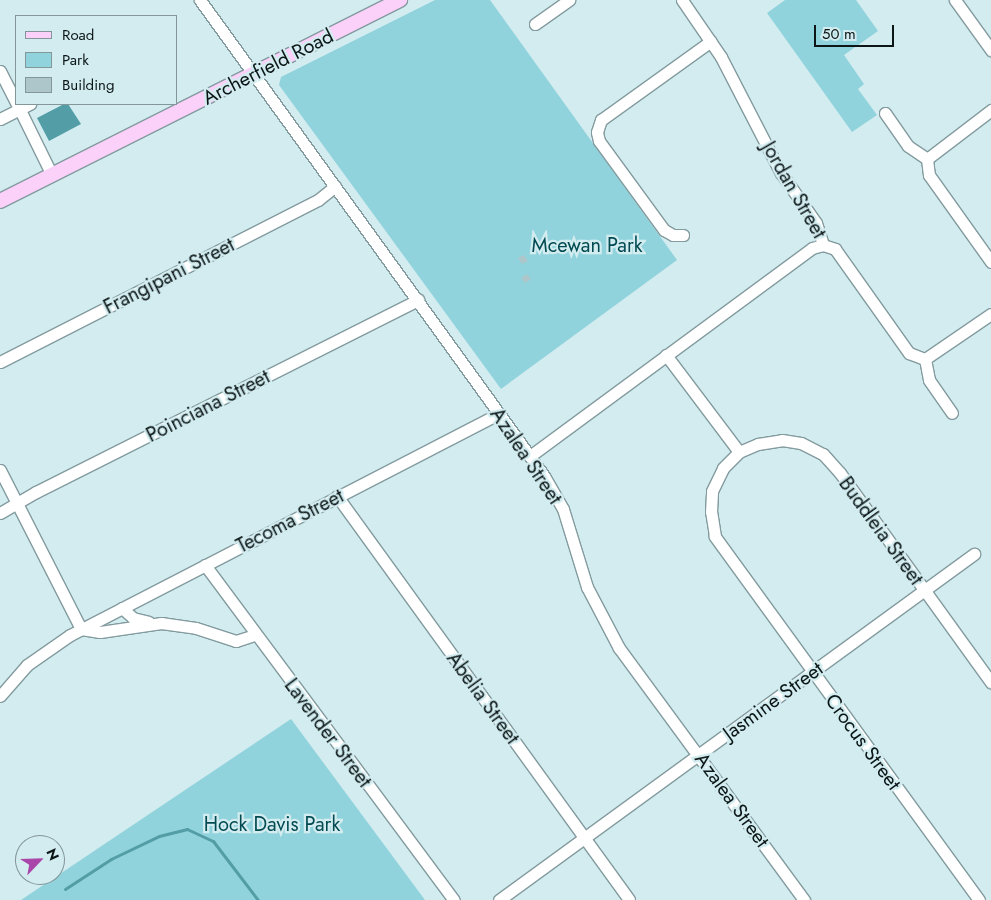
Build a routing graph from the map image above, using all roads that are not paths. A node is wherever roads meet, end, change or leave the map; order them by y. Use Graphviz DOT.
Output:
graph roads {
  1 [pos="200,0"];
  2 [pos="400,0"];
  3 [pos="569,0"];
  4 [pos="682,0"];
  5 [pos="956,0"];
  6 [pos="535,24"];
  7 [pos="712,41"];
  8 [pos="991,50"];
  9 [pos="0,71"];
  10 [pos="254,75"];
  11 [pos="15,95"];
  12 [pos="21,105"];
  13 [pos="991,110"];
  14 [pos="885,113"];
  15 [pos="0,119"];
  16 [pos="928,159"];
  17 [pos="52,175"];
  18 [pos="335,186"];
  19 [pos="0,201"];
  20 [pos="683,235"];
  21 [pos="823,244"];
  22 [pos="991,262"];
  23 [pos="418,300"];
  24 [pos="991,314"];
  25 [pos="666,355"];
  26 [pos="925,359"];
  27 [pos="0,362"];
  28 [pos="498,414"];
  29 [pos="952,414"];
  30 [pos="739,452"];
  31 [pos="530,456"];
  32 [pos="0,470"];
  33 [pos="336,496"];
  34 [pos="17,504"];
  35 [pos="0,513"];
  36 [pos="974,554"];
  37 [pos="204,565"];
  38 [pos="924,591"];
  39 [pos="122,608"];
  40 [pos="151,623"];
  41 [pos="81,629"];
  42 [pos="254,635"];
  43 [pos="812,674"];
  44 [pos="991,682"];
  45 [pos="0,696"];
  46 [pos="698,755"];
  47 [pos="584,838"];
  48 [pos="454,900"];
  49 [pos="499,900"];
  50 [pos="629,900"];
  51 [pos="804,900"];
  52 [pos="979,900"];
  1 -- 10 [label="street, Azalea Street"];
  2 -- 10 [label="main road, Archerfield Road"];
  3 -- 6 [label="street"];
  4 -- 7 [label="street, Jordan Street"];
  5 -- 8 [label="street"];
  7 -- 20 [label="street"];
  7 -- 21 [label="street, Jordan Street"];
  9 -- 11 [label="street"];
  10 -- 17 [label="main road, Archerfield Road"];
  10 -- 18 [label="street, Azalea Street"];
  12 -- 15 [label="street"];
  12 -- 17 [label="street"];
  13 -- 16 [label="street"];
  14 -- 16 [label="street"];
  16 -- 22 [label="street"];
  17 -- 19 [label="main road, Archerfield Road"];
  18 -- 23 [label="street, Azalea Street"];
  18 -- 27 [label="street, Frangipani Street"];
  21 -- 25 [label="street"];
  21 -- 26 [label="street, Jordan Street"];
  23 -- 28 [label="street, Azalea Street"];
  23 -- 34 [label="street, Poinciana Street"];
  24 -- 26 [label="street"];
  25 -- 30 [label="street"];
  25 -- 31 [label="street"];
  26 -- 29 [label="street"];
  28 -- 31 [label="street, Azalea Street"];
  28 -- 33 [label="street, Tecoma Street"];
  30 -- 38 [label="street, Buddleia Street"];
  30 -- 43 [label="street, Crocus Street"];
  31 -- 46 [label="street, Azalea Street"];
  32 -- 34 [label="street"];
  33 -- 37 [label="street, Tecoma Street"];
  33 -- 47 [label="street, Abelia Street"];
  34 -- 35 [label="street, Poinciana Street"];
  34 -- 41 [label="street"];
  36 -- 38 [label="street, Jasmine Street"];
  37 -- 39 [label="street, Tecoma Street"];
  37 -- 42 [label="street, Lavender Street"];
  38 -- 43 [label="street, Jasmine Street"];
  38 -- 44 [label="street, Buddleia Street"];
  39 -- 40 [label="street"];
  39 -- 41 [label="street, Tecoma Street"];
  40 -- 41 [label="street"];
  40 -- 42 [label="street"];
  41 -- 45 [label="street, Tecoma Street"];
  42 -- 48 [label="street, Lavender Street"];
  43 -- 46 [label="street, Jasmine Street"];
  43 -- 52 [label="street, Crocus Street"];
  46 -- 47 [label="street, Jasmine Street"];
  46 -- 51 [label="street, Azalea Street"];
  47 -- 49 [label="street, Jasmine Street"];
  47 -- 50 [label="street, Abelia Street"];
}
